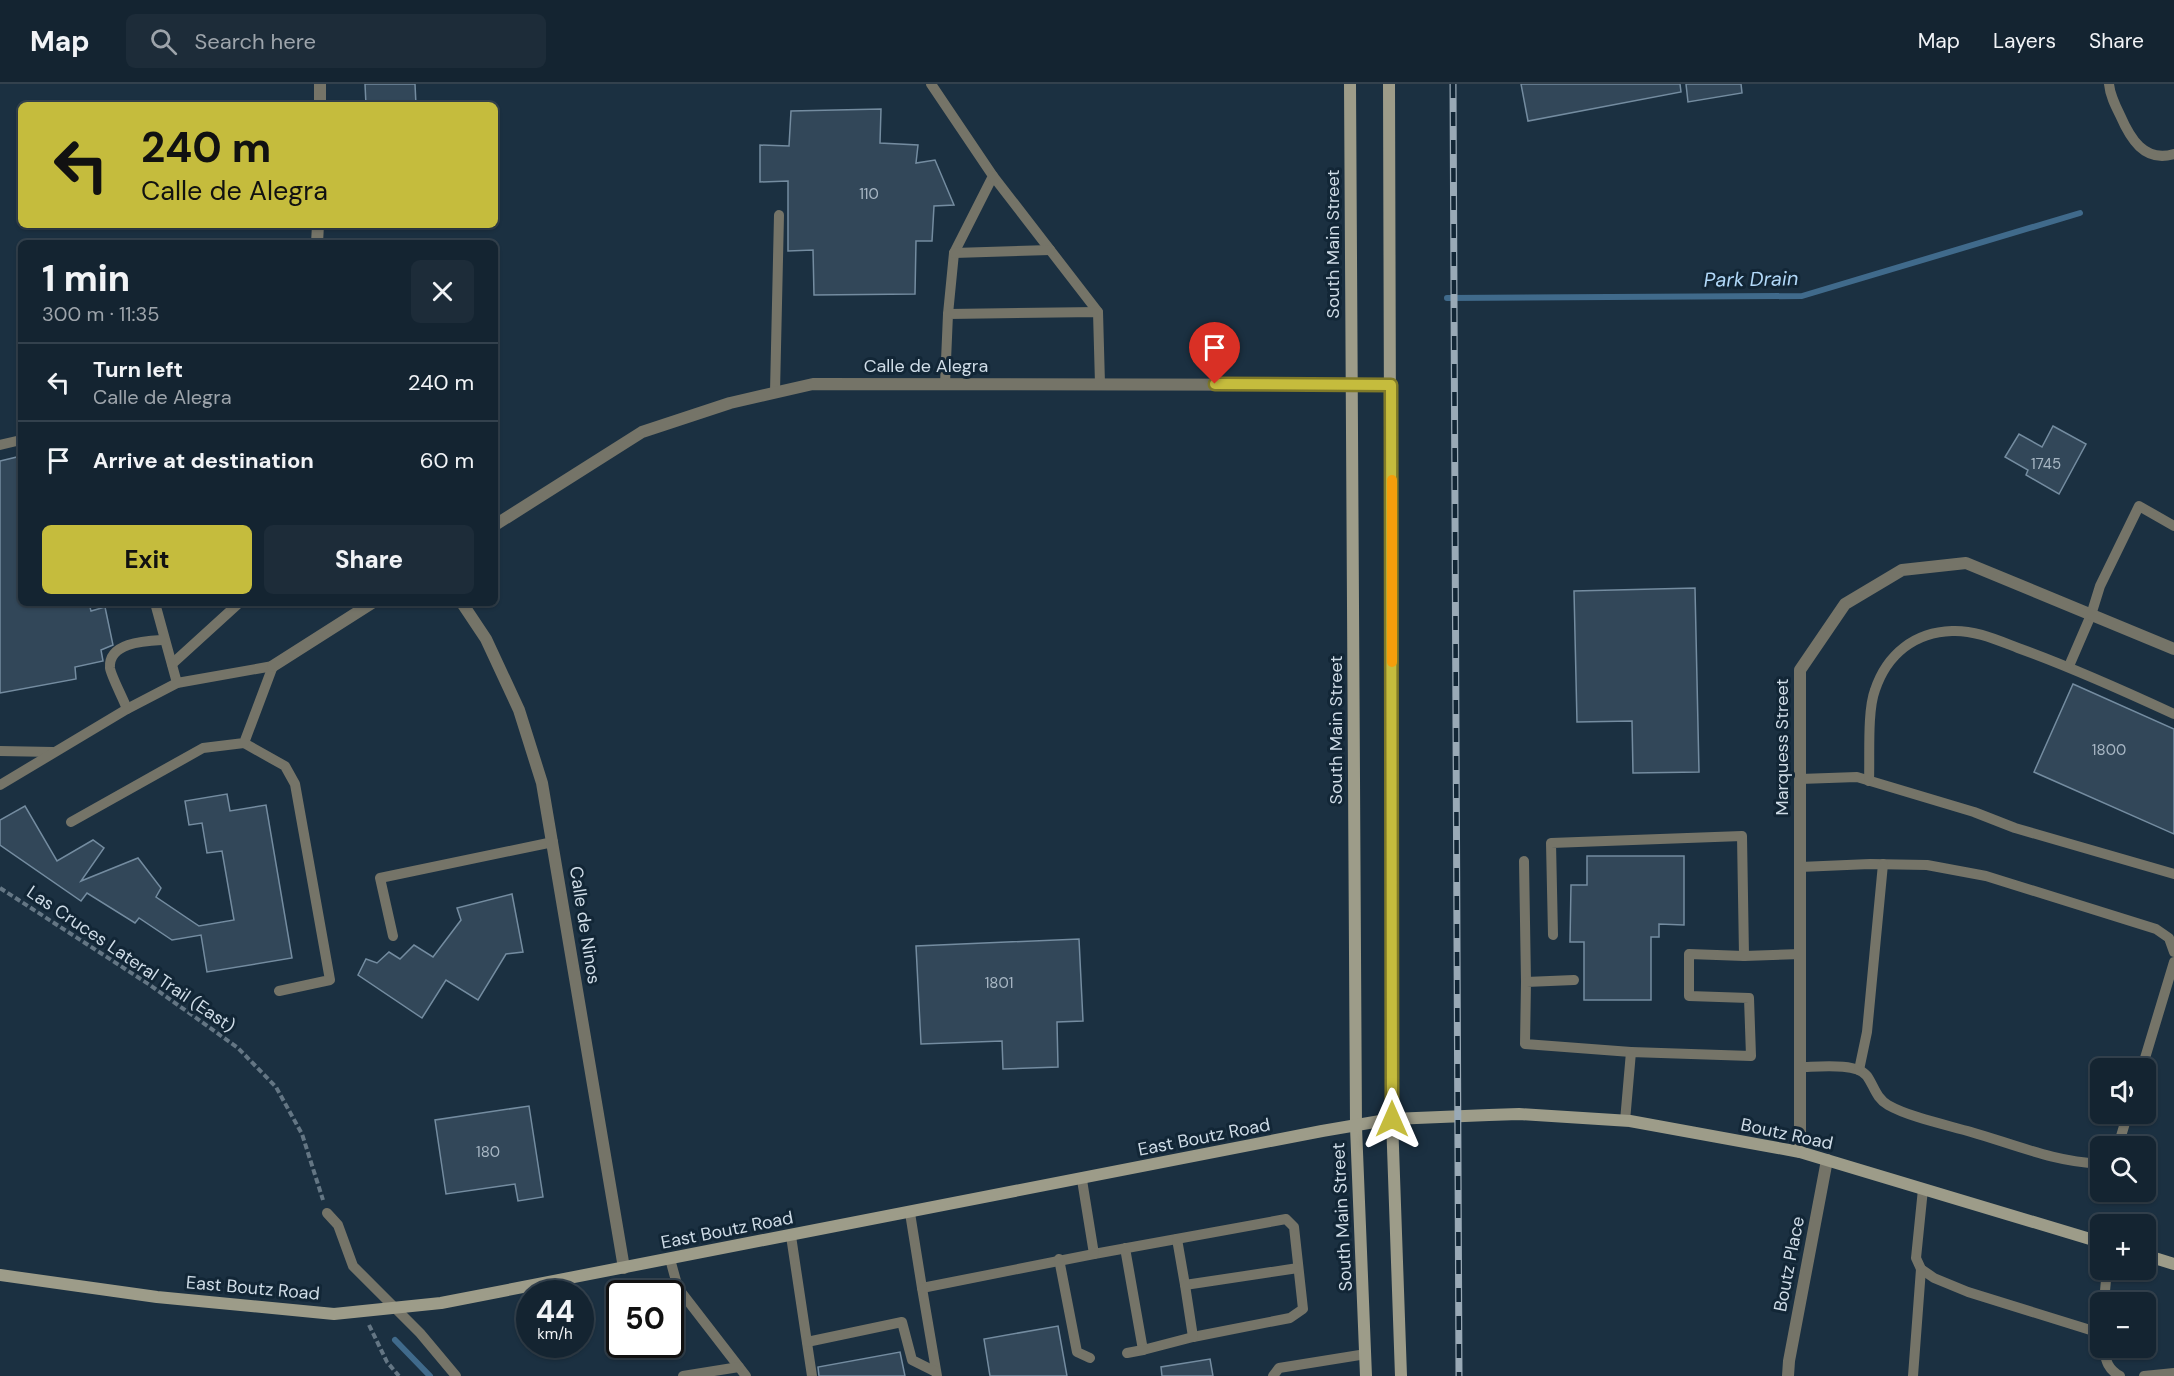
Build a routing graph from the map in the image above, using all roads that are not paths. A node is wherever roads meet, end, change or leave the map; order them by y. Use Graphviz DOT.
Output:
graph roads {
  1 [pos="320,84"];
  2 [pos="932,84"];
  3 [pos="1350,84"];
  4 [pos="1389,84"];
  5 [pos="2109,84"];
  6 [pos="320,102"];
  7 [pos="2174,154"];
  8 [pos="993,176"];
  9 [pos="779,215"];
  10 [pos="1050,250"];
  11 [pos="954,253"];
  12 [pos="1098,312"];
  13 [pos="948,314"];
  14 [pos="945,384"];
  15 [pos="1100,384"];
  16 [pos="1352,384"];
  17 [pos="1391,385"];
  18 [pos="775,392"];
  19 [pos="18,441"];
  20 [pos="0,445"];
  21 [pos="498,523"];
  22 [pos="2174,526"];
  23 [pos="156,606"];
  24 [pos="236,606"];
  25 [pos="367,606"];
  26 [pos="464,606"];
  27 [pos="2091,615"];
  28 [pos="164,640"];
  29 [pos="2174,649"];
  30 [pos="172,664"];
  31 [pos="273,666"];
  32 [pos="2069,666"];
  33 [pos="177,683"];
  34 [pos="127,709"];
  35 [pos="2174,714"];
  36 [pos="244,743"];
  37 [pos="0,751"];
  38 [pos="53,752"];
  39 [pos="1800,779"];
  40 [pos="1869,781"];
  41 [pos="0,785"];
  42 [pos="70,822"];
  43 [pos="554,842"];
  44 [pos="1524,861"];
  45 [pos="1883,864"];
  46 [pos="1800,867"];
  47 [pos="2174,874"];
  48 [pos="1553,935"];
  49 [pos="393,936"];
  50 [pos="2174,952"];
  51 [pos="1801,954"];
  52 [pos="1744,956"];
  53 [pos="2174,962"];
  54 [pos="1574,980"];
  55 [pos="1526,982"];
  56 [pos="279,991"];
  57 [pos="1631,1052"];
  58 [pos="2145,1058"];
  59 [pos="1800,1066"];
  60 [pos="1859,1070"];
  61 [pos="1458,1116"];
  62 [pos="1392,1119"];
  63 [pos="1625,1121"];
  64 [pos="1356,1127"];
  65 [pos="1800,1152"];
  66 [pos="1827,1160"];
  67 [pos="2090,1162"];
  68 [pos="1082,1179"];
  69 [pos="1923,1189"];
  70 [pos="327,1213"];
  71 [pos="910,1213"];
  72 [pos="791,1236"];
  73 [pos="1177,1239"];
  74 [pos="2090,1239"];
  75 [pos="1125,1248"];
  76 [pos="1094,1254"];
  77 [pos="2156,1258"];
  78 [pos="670,1259"];
  79 [pos="1059,1259"];
  80 [pos="2174,1264"];
  81 [pos="624,1268"];
  82 [pos="1298,1268"];
  83 [pos="1921,1269"];
  84 [pos="0,1275"];
  85 [pos="1185,1285"];
  86 [pos="922,1288"];
  87 [pos="394,1308"];
  88 [pos="2090,1330"];
  89 [pos="1193,1337"];
  90 [pos="807,1342"];
  91 [pos="1143,1350"];
  92 [pos="1127,1353"];
  93 [pos="1366,1354"];
  94 [pos="1090,1358"];
  95 [pos="2105,1358"];
  96 [pos="738,1366"];
  97 [pos="2174,1372"];
  98 [pos="936,1374"];
  99 [pos="456,1376"];
  100 [pos="683,1376"];
  101 [pos="746,1376"];
  102 [pos="812,1376"];
  103 [pos="1273,1376"];
  104 [pos="1366,1376"];
  105 [pos="1401,1376"];
  106 [pos="1788,1376"];
  107 [pos="1913,1376"];
  108 [pos="2120,1376"];
  109 [pos="2144,1376"];
  1 -- 6 [label="street"];
  2 -- 8 [label="lane"];
  3 -- 16 [label="main road, South Main Street"];
  4 -- 17 [label="main road"];
  5 -- 7 [label="lane"];
  8 -- 10 [label="lane"];
  8 -- 11 [label="lane"];
  9 -- 18 [label="lane"];
  10 -- 11 [label="lane"];
  10 -- 12 [label="lane"];
  11 -- 13 [label="lane"];
  12 -- 13 [label="lane"];
  12 -- 15 [label="lane"];
  13 -- 14 [label="lane"];
  14 -- 15 [label="street, Calle de Alegra"];
  14 -- 18 [label="street, Calle de Alegra"];
  15 -- 16 [label="street, Calle de Alegra"];
  16 -- 17 [label="street, Calle de Alegra"];
  16 -- 64 [label="main road, South Main Street"];
  17 -- 62 [label="main road"];
  18 -- 21 [label="street, Calle de Alegra"];
  19 -- 20 [label="lane"];
  22 -- 27 [label="lane"];
  23 -- 28 [label="lane"];
  24 -- 30 [label="lane"];
  25 -- 31 [label="street"];
  26 -- 43 [label="street, Calle de Ninos"];
  27 -- 29 [label="street, Marquess Street"];
  27 -- 32 [label="lane"];
  27 -- 39 [label="street, Marquess Street"];
  28 -- 30 [label="lane"];
  28 -- 34 [label="lane"];
  30 -- 33 [label="lane"];
  31 -- 33 [label="lane"];
  31 -- 36 [label="lane"];
  32 -- 35 [label="lane"];
  32 -- 40 [label="lane"];
  33 -- 34 [label="lane"];
  34 -- 38 [label="lane"];
  36 -- 42 [label="lane"];
  36 -- 56 [label="lane"];
  37 -- 38 [label="lane"];
  38 -- 41 [label="lane"];
  39 -- 40 [label="lane"];
  39 -- 46 [label="street, Marquess Street"];
  40 -- 47 [label="lane"];
  43 -- 49 [label="lane"];
  43 -- 81 [label="street, Calle de Ninos"];
  44 -- 55 [label="lane"];
  45 -- 46 [label="lane"];
  45 -- 50 [label="lane"];
  45 -- 60 [label="lane"];
  46 -- 51 [label="street, Marquess Street"];
  48 -- 52 [label="lane"];
  51 -- 52 [label="lane"];
  51 -- 59 [label="street, Marquess Street"];
  52 -- 57 [label="lane"];
  53 -- 58 [label="lane"];
  54 -- 55 [label="lane"];
  55 -- 57 [label="lane"];
  57 -- 63 [label="lane"];
  59 -- 60 [label="lane"];
  59 -- 65 [label="street, Marquess Street"];
  60 -- 67 [label="lane"];
  61 -- 62 [label="main road, East Boutz Road"];
  61 -- 63 [label="main road, Boutz Road"];
  62 -- 64 [label="main road, East Boutz Road"];
  62 -- 105 [label="main road"];
  63 -- 65 [label="main road, Boutz Road"];
  64 -- 68 [label="main road, East Boutz Road"];
  64 -- 93 [label="main road, South Main Street"];
  65 -- 66 [label="main road, Boutz Road"];
  66 -- 69 [label="main road, Boutz Road"];
  66 -- 106 [label="street, Boutz Place"];
  68 -- 71 [label="main road, East Boutz Road"];
  68 -- 76 [label="lane"];
  69 -- 74 [label="main road, Boutz Road"];
  69 -- 83 [label="lane"];
  70 -- 87 [label="lane"];
  71 -- 72 [label="main road, East Boutz Road"];
  71 -- 86 [label="lane"];
  72 -- 78 [label="main road, East Boutz Road"];
  72 -- 90 [label="lane"];
  73 -- 75 [label="lane"];
  73 -- 82 [label="lane"];
  73 -- 85 [label="lane"];
  75 -- 76 [label="lane"];
  75 -- 91 [label="lane"];
  76 -- 79 [label="lane"];
  77 -- 80 [label="main road"];
  78 -- 81 [label="main road, East Boutz Road"];
  78 -- 96 [label="lane"];
  79 -- 86 [label="lane"];
  79 -- 94 [label="lane"];
  81 -- 87 [label="main road, East Boutz Road"];
  82 -- 85 [label="lane"];
  82 -- 89 [label="lane"];
  83 -- 88 [label="lane"];
  83 -- 107 [label="lane"];
  84 -- 87 [label="main road, East Boutz Road"];
  85 -- 89 [label="lane"];
  86 -- 98 [label="lane"];
  87 -- 99 [label="lane"];
  89 -- 91 [label="lane"];
  90 -- 98 [label="lane"];
  90 -- 102 [label="lane"];
  91 -- 92 [label="lane"];
  93 -- 103 [label="lane"];
  93 -- 104 [label="main road, South Main Street"];
  95 -- 108 [label="lane"];
  96 -- 100 [label="lane"];
  96 -- 101 [label="lane"];
  97 -- 109 [label="lane"];
}
